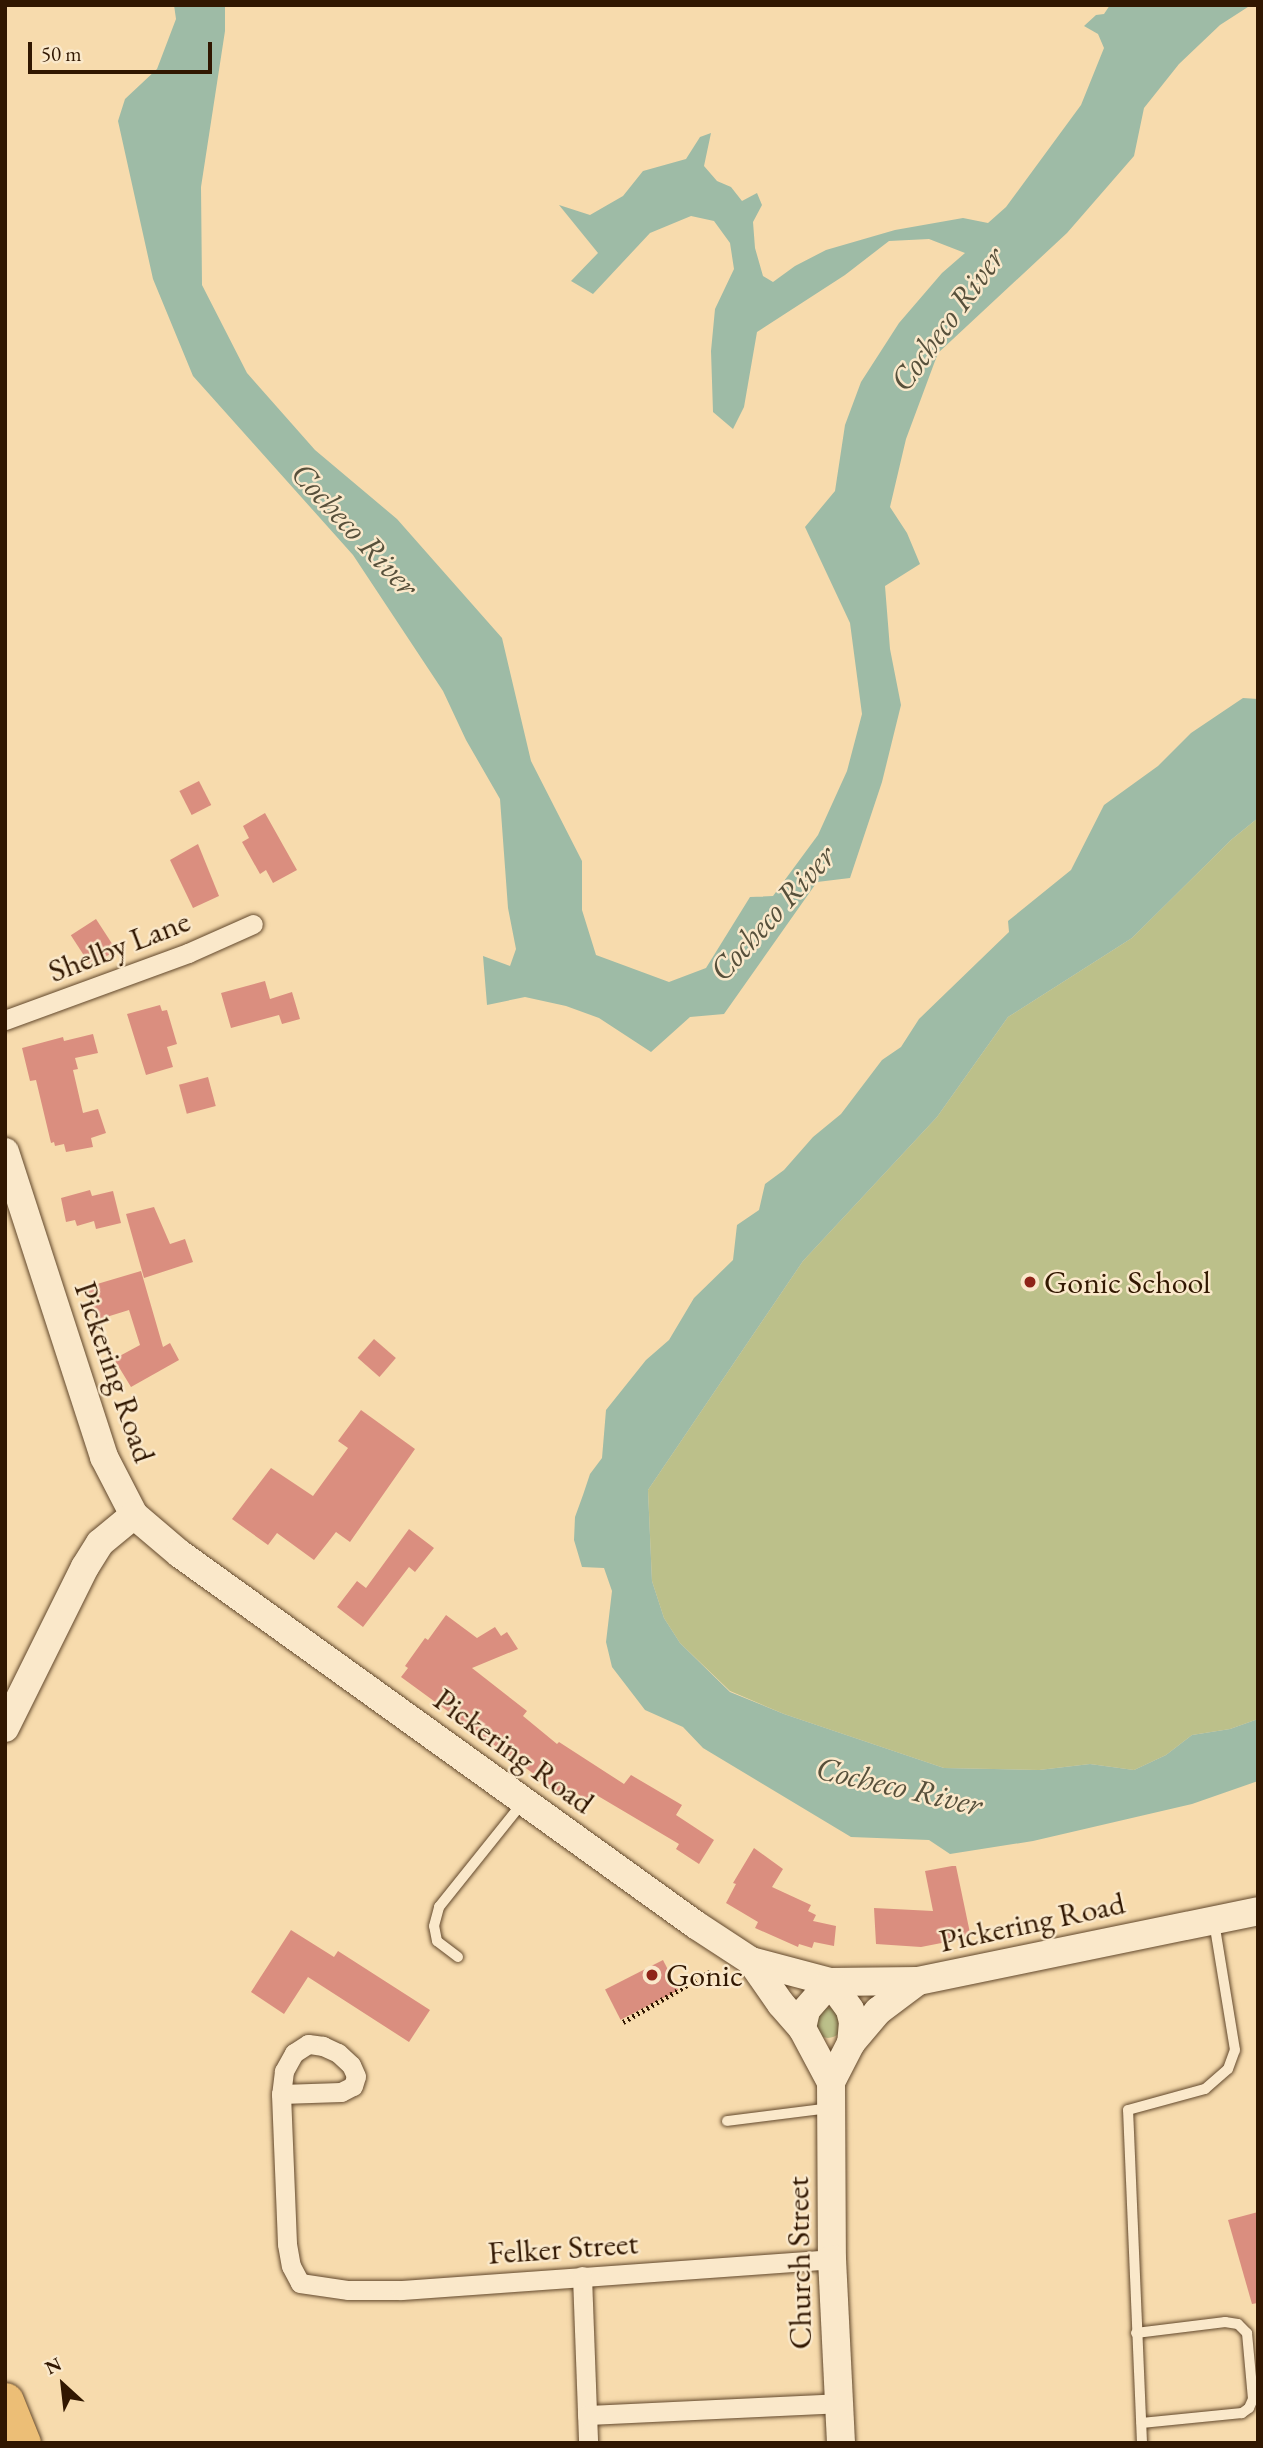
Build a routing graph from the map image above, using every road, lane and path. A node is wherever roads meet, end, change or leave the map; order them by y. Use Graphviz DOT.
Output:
graph roads {
  1 [pos="253,924"];
  2 [pos="5,1020"];
  3 [pos="5,1152"];
  4 [pos="134,1515"];
  5 [pos="5,1727"];
  6 [pos="524,1801"];
  7 [pos="1258,1911"];
  8 [pos="1213,1920"];
  9 [pos="458,1957"];
  10 [pos="751,1961"];
  11 [pos="713,1970"];
  12 [pos="830,1982"];
  13 [pos="918,1982"];
  14 [pos="623,2022"];
  15 [pos="802,2028"];
  16 [pos="851,2043"];
  17 [pos="281,2094"];
  18 [pos="832,2095"];
  19 [pos="727,2121"];
  20 [pos="832,2259"];
  21 [pos="582,2276"];
  22 [pos="1136,2333"];
  23 [pos="5,2401"];
  24 [pos="839,2403"];
  25 [pos="587,2415"];
  26 [pos="1141,2423"];
  27 [pos="22,2443"];
  28 [pos="588,2443"];
  29 [pos="841,2443"];
  30 [pos="1142,2443"];
  1 -- 2 [label="street, Shelby Lane"];
  3 -- 4 [label="main road, Pickering Road"];
  4 -- 5 [label="main road"];
  4 -- 6 [label="main road, Pickering Road"];
  6 -- 9 [label="lane"];
  6 -- 10 [label="main road, Pickering Road"];
  7 -- 8 [label="main road, Pickering Road"];
  8 -- 13 [label="main road, Pickering Road"];
  8 -- 22 [label="lane"];
  10 -- 12 [label="main road, Pickering Road"];
  10 -- 15 [label="main road, Church Street"];
  11 -- 14 [label="path"];
  12 -- 13 [label="main road, Pickering Road"];
  12 -- 15 [label="main road"];
  12 -- 16 [label="main road"];
  13 -- 16 [label="main road, Church Street"];
  15 -- 18 [label="main road, Church Street"];
  16 -- 18 [label="main road, Church Street"];
  17 -- 21 [label="street, Felker Street"];
  18 -- 19 [label="lane"];
  18 -- 20 [label="main road, Church Street"];
  20 -- 21 [label="street, Felker Street"];
  20 -- 24 [label="main road, Church Street"];
  21 -- 25 [label="street"];
  22 -- 26 [label="lane"];
  22 -- 26 [label="lane"];
  23 -- 27 [label="highway"];
  24 -- 25 [label="street"];
  24 -- 29 [label="main road, Church Street"];
  25 -- 28 [label="street"];
  26 -- 30 [label="lane"];
}
